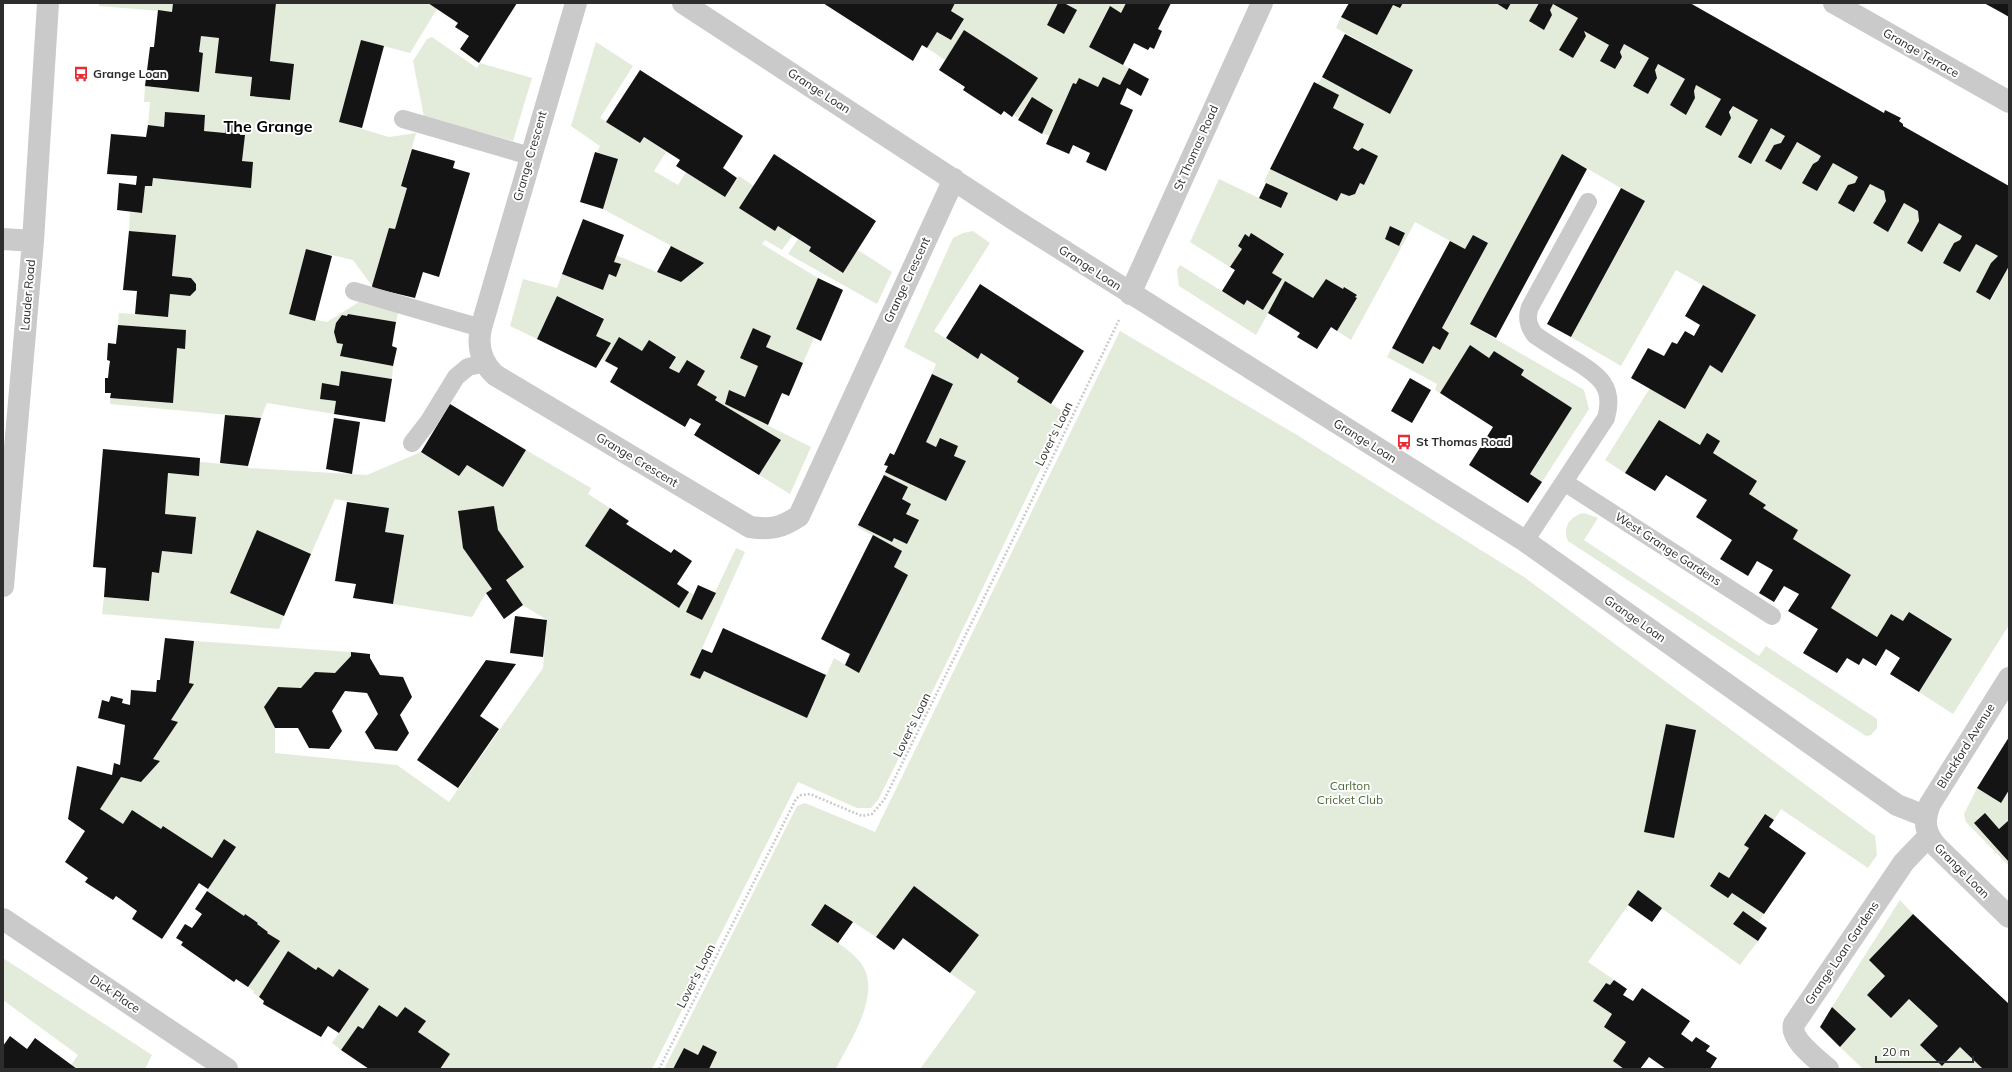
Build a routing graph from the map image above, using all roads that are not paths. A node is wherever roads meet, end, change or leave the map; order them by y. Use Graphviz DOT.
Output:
graph roads {
  1 [pos="48,3"];
  2 [pos="576,3"];
  3 [pos="683,3"];
  4 [pos="1262,3"];
  5 [pos="1834,3"];
  6 [pos="2009,102"];
  7 [pos="402,119"];
  8 [pos="530,156"];
  9 [pos="954,179"];
  10 [pos="1588,202"];
  11 [pos="3,239"];
  12 [pos="33,241"];
  13 [pos="354,291"];
  14 [pos="1130,294"];
  15 [pos="481,328"];
  16 [pos="485,363"];
  17 [pos="412,443"];
  18 [pos="1564,482"];
  19 [pos="1525,541"];
  20 [pos="3,586"];
  21 [pos="1772,616"];
  22 [pos="2009,678"];
  23 [pos="1927,826"];
  24 [pos="2009,916"];
  25 [pos="3,919"];
  26 [pos="227,1069"];
  27 [pos="1828,1069"];
  1 -- 12 [label="street, Lauder Road"];
  2 -- 8 [label="street, Grange Crescent"];
  3 -- 9 [label="street, Grange Loan"];
  4 -- 14 [label="street, St Thomas Road"];
  5 -- 6 [label="street, Grange Terrace"];
  7 -- 8 [label="lane"];
  8 -- 15 [label="street, Grange Crescent"];
  9 -- 14 [label="street, Grange Loan"];
  9 -- 16 [label="street, Grange Crescent"];
  10 -- 18 [label="lane"];
  11 -- 12 [label="street"];
  12 -- 20 [label="street, Lauder Road"];
  13 -- 15 [label="lane"];
  14 -- 19 [label="street, Grange Loan"];
  15 -- 16 [label="street, Grange Crescent"];
  16 -- 17 [label="lane"];
  18 -- 19 [label="lane"];
  18 -- 21 [label="lane, West Grange Gardens"];
  19 -- 23 [label="street, Grange Loan"];
  22 -- 23 [label="street, Blackford Avenue"];
  23 -- 24 [label="street, Grange Loan"];
  23 -- 27 [label="street, Grange Loan Gardens"];
  25 -- 26 [label="street, Dick Place"];
}
